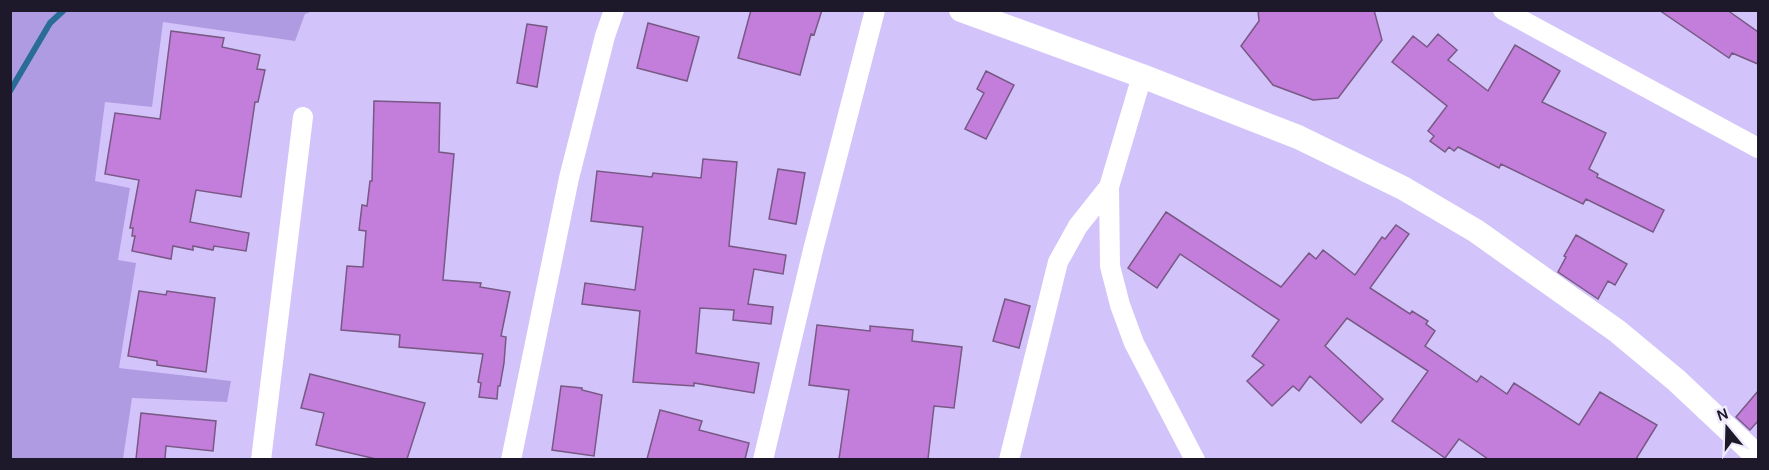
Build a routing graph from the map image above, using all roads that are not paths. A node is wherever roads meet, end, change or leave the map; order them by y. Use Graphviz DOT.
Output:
graph roads {
  1 [pos="614,10"];
  2 [pos="875,10"];
  3 [pos="962,10"];
  4 [pos="1503,10"];
  5 [pos="1142,76"];
  6 [pos="303,117"];
  7 [pos="1758,148"];
  8 [pos="1109,187"];
  9 [pos="1758,457"];
  10 [pos="261,459"];
  11 [pos="511,459"];
  12 [pos="763,459"];
  13 [pos="1009,459"];
  14 [pos="1195,459"];
  1 -- 11 [label="street"];
  2 -- 12 [label="street"];
  3 -- 5 [label="street"];
  4 -- 7 [label="street"];
  5 -- 8 [label="street"];
  5 -- 9 [label="street"];
  6 -- 10 [label="street"];
  8 -- 13 [label="street"];
  8 -- 14 [label="street"];
}
